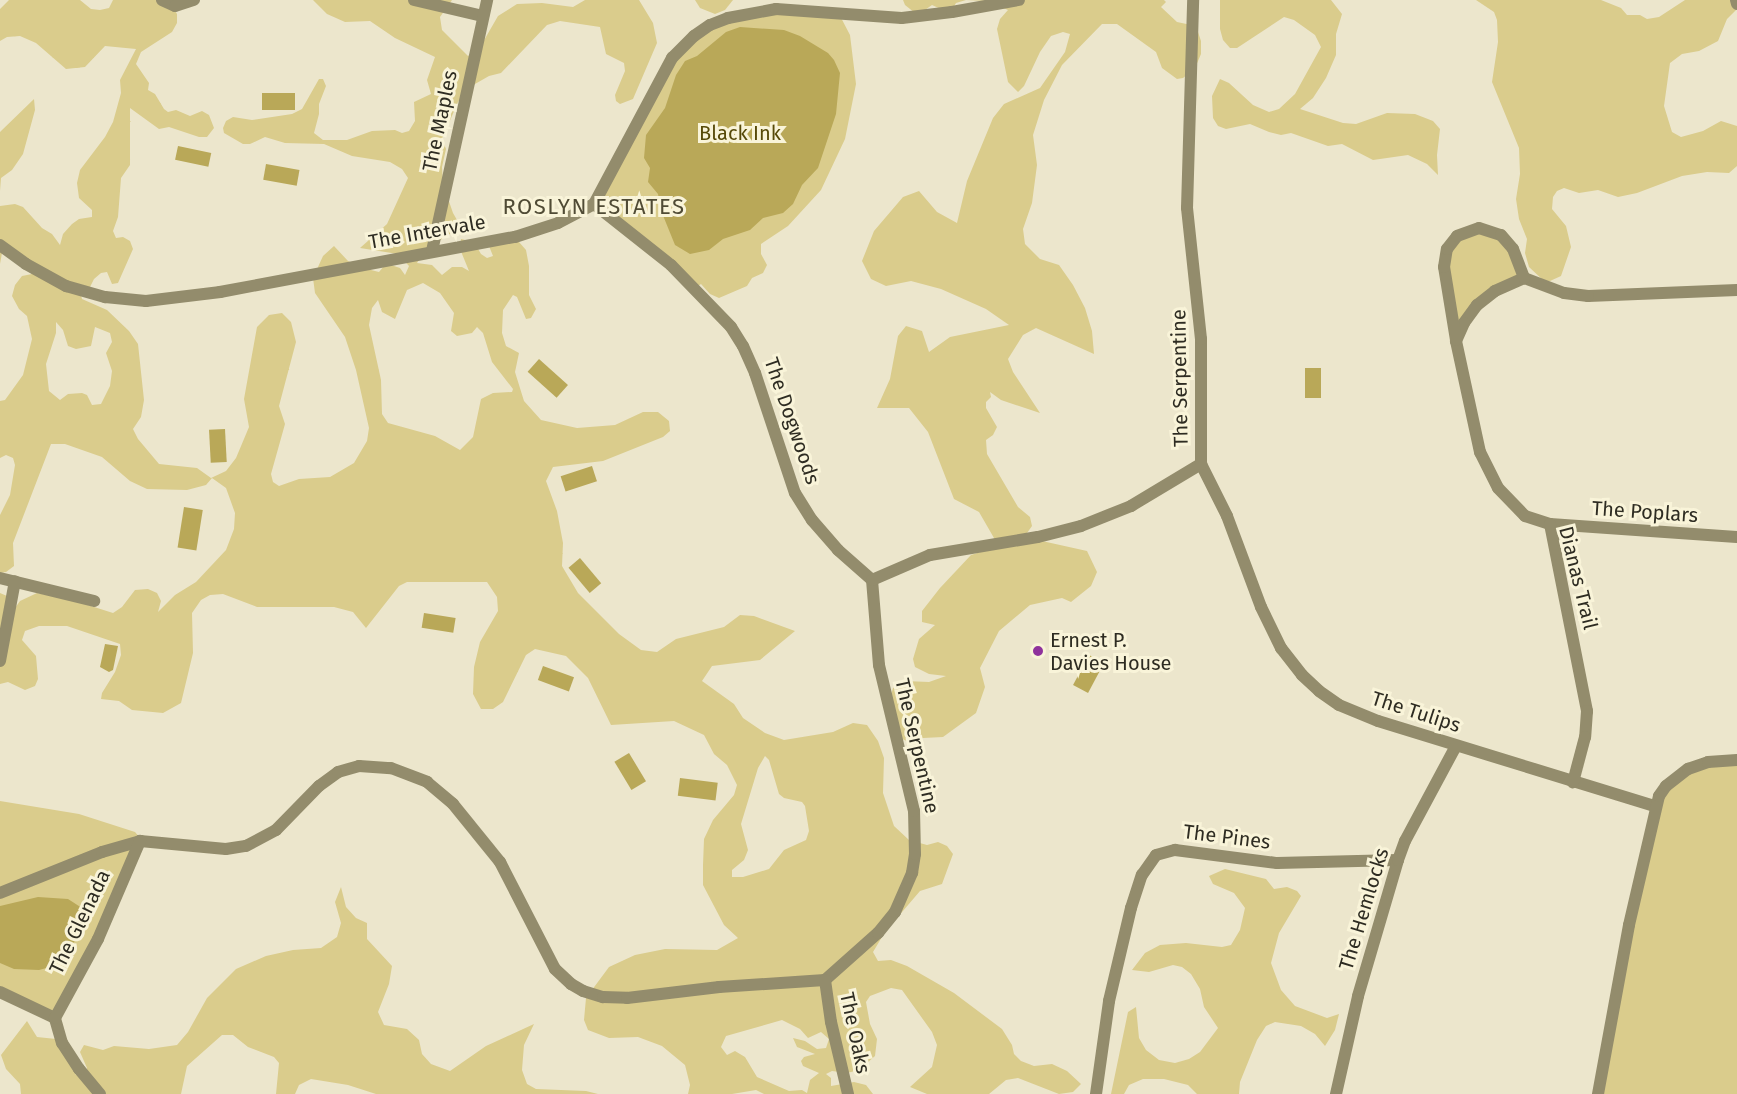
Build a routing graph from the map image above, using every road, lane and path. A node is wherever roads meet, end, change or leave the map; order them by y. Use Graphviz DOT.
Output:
graph roads {
  1 [pos="162,0"];
  2 [pos="194,0"];
  3 [pos="414,0"];
  4 [pos="487,0"];
  5 [pos="1019,0"];
  6 [pos="1193,0"];
  7 [pos="1736,0"];
  8 [pos="1737,4"];
  9 [pos="483,16"];
  10 [pos="594,204"];
  11 [pos="0,244"];
  12 [pos="432,251"];
  13 [pos="1524,278"];
  14 [pos="1737,290"];
  15 [pos="1456,341"];
  16 [pos="1201,464"];
  17 [pos="1550,524"];
  18 [pos="1737,537"];
  19 [pos="0,578"];
  20 [pos="872,580"];
  21 [pos="15,581"];
  22 [pos="94,601"];
  23 [pos="0,661"];
  24 [pos="1456,746"];
  25 [pos="1737,760"];
  26 [pos="1573,782"];
  27 [pos="1655,806"];
  28 [pos="140,841"];
  29 [pos="1398,861"];
  30 [pos="0,893"];
  31 [pos="825,980"];
  32 [pos="0,992"];
  33 [pos="55,1018"];
  34 [pos="100,1094"];
  35 [pos="848,1094"];
  36 [pos="1096,1094"];
  37 [pos="1336,1094"];
  38 [pos="1598,1094"];
  1 -- 2 [label="street"];
  3 -- 9 [label="street"];
  4 -- 9 [label="street, The Maples"];
  5 -- 10 [label="street"];
  6 -- 16 [label="street, The Serpentine"];
  7 -- 8 [label="street"];
  9 -- 12 [label="street, The Maples"];
  10 -- 12 [label="street, The Intervale"];
  10 -- 20 [label="street, The Dogwoods"];
  11 -- 12 [label="street, The Intervale"];
  13 -- 14 [label="street"];
  13 -- 15 [label="street"];
  13 -- 15 [label="street, Dianas Trail"];
  15 -- 17 [label="street, Dianas Trail"];
  16 -- 20 [label="street, The Serpentine"];
  16 -- 24 [label="street, The Tulips"];
  17 -- 18 [label="street, The Poplars"];
  17 -- 26 [label="street, Dianas Trail"];
  19 -- 21 [label="street"];
  20 -- 31 [label="street, The Serpentine"];
  21 -- 22 [label="street"];
  21 -- 23 [label="street"];
  24 -- 26 [label="street, The Tulips"];
  24 -- 29 [label="street, The Hemlocks"];
  25 -- 27 [label="street"];
  26 -- 27 [label="street, The Tulips"];
  27 -- 38 [label="street"];
  28 -- 30 [label="street"];
  28 -- 31 [label="street"];
  28 -- 33 [label="street, The Glenada"];
  29 -- 36 [label="street, The Pines"];
  29 -- 37 [label="street, The Hemlocks"];
  31 -- 35 [label="street, The Oaks"];
  32 -- 33 [label="street"];
  33 -- 34 [label="street"];
}
